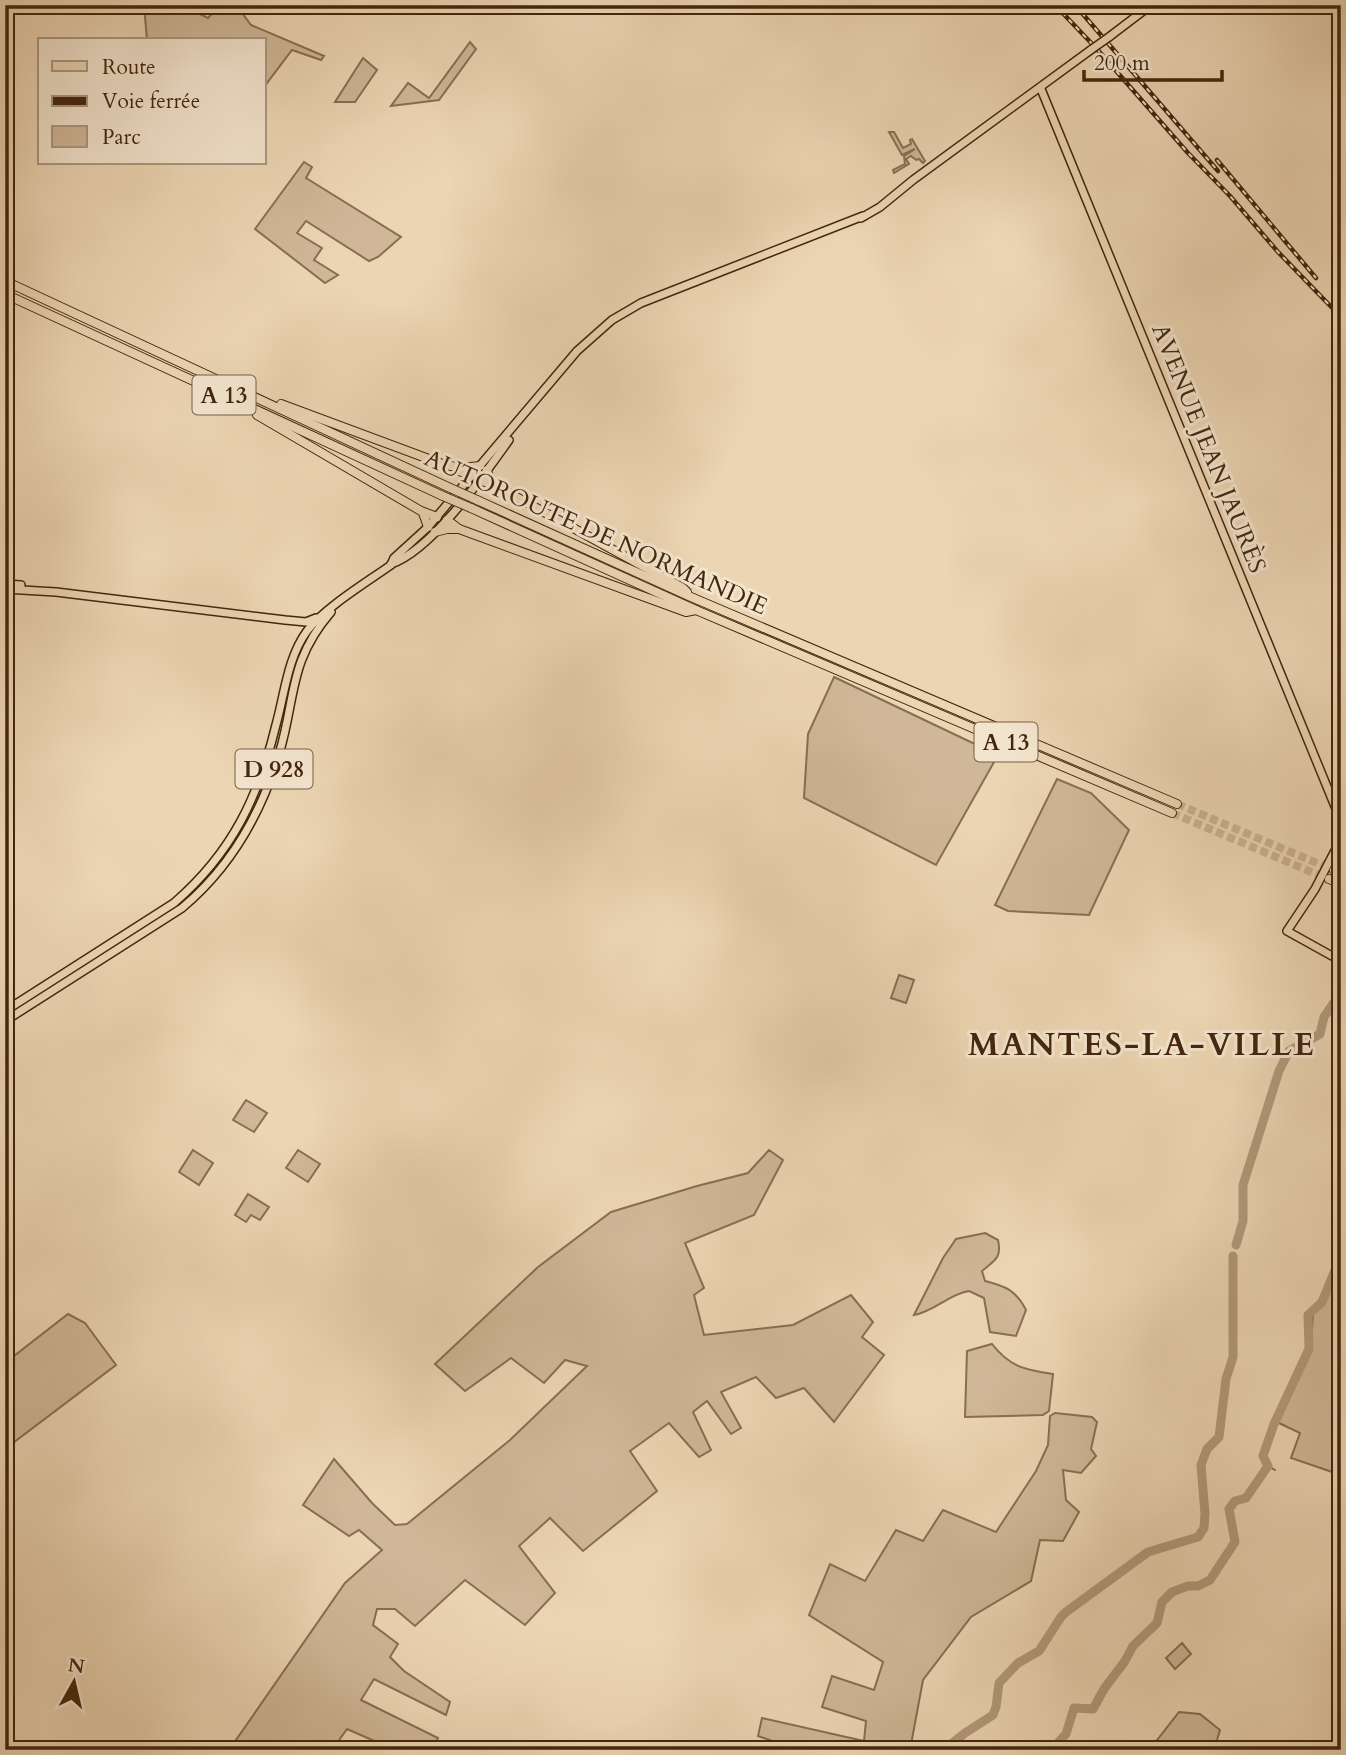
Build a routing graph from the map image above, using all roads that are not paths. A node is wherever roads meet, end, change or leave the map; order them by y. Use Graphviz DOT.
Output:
graph roads {
  1 [pos="1151,5"];
  2 [pos="1041,89"];
  3 [pos="5,281"];
  4 [pos="5,294"];
  5 [pos="590,340"];
  6 [pos="556,375"];
  7 [pos="550,389"];
  8 [pos="242,391"];
  9 [pos="248,405"];
  10 [pos="445,465"];
  11 [pos="484,468"];
  12 [pos="475,478"];
  13 [pos="498,487"];
  14 [pos="421,511"];
  15 [pos="445,519"];
  16 [pos="460,529"];
  17 [pos="432,530"];
  18 [pos="5,584"];
  19 [pos="5,589"];
  20 [pos="56,592"];
  21 [pos="691,597"];
  22 [pos="338,604"];
  23 [pos="695,610"];
  24 [pos="285,620"];
  25 [pos="295,623"];
  26 [pos="311,627"];
  27 [pos="300,642"];
  28 [pos="1177,804"];
  29 [pos="1172,813"];
  30 [pos="1341,821"];
  31 [pos="1341,839"];
  32 [pos="1329,879"];
  33 [pos="1341,884"];
  34 [pos="1341,961"];
  35 [pos="75,966"];
  36 [pos="79,974"];
  37 [pos="5,1011"];
  38 [pos="5,1021"];
  1 -- 2 [label="main road, D 928, bridge"];
  2 -- 5 [label="main road, D 928"];
  2 -- 30 [label="main road, AVENUE JEAN JAURÈS"];
  3 -- 8 [label="highway, AUTOROUTE DE NORMANDIE / A 13"];
  4 -- 9 [label="highway, AUTOROUTE DE NORMANDIE / A 13"];
  5 -- 6 [label="main road, D 928"];
  5 -- 7 [label="main road, D 928"];
  6 -- 7 [label="main road"];
  6 -- 11 [label="main road, D 928"];
  7 -- 11 [label="main road, D 928"];
  8 -- 10 [label="highway"];
  8 -- 21 [label="highway, AUTOROUTE DE NORMANDIE / A 13, bridge"];
  9 -- 14 [label="highway"];
  9 -- 23 [label="highway, AUTOROUTE DE NORMANDIE / A 13, bridge"];
  10 -- 11 [label="highway"];
  10 -- 12 [label="highway"];
  11 -- 12 [label="main road, D 928"];
  11 -- 13 [label="highway"];
  12 -- 13 [label="highway"];
  12 -- 15 [label="main road, D 928"];
  12 -- 15 [label="main road, D 928"];
  13 -- 21 [label="highway"];
  14 -- 15 [label="highway"];
  14 -- 17 [label="highway"];
  15 -- 16 [label="highway"];
  15 -- 17 [label="main road, D 928"];
  16 -- 17 [label="highway"];
  16 -- 23 [label="highway"];
  17 -- 22 [label="main road, D 928"];
  18 -- 20 [label="main road"];
  19 -- 20 [label="main road"];
  20 -- 24 [label="main road"];
  21 -- 28 [label="highway, AUTOROUTE DE NORMANDIE / A 13"];
  22 -- 26 [label="main road, D 928"];
  22 -- 26 [label="main road, D 928"];
  23 -- 29 [label="highway, AUTOROUTE DE NORMANDIE / A 13"];
  24 -- 25 [label="main road"];
  24 -- 26 [label="main road"];
  25 -- 26 [label="main road"];
  25 -- 27 [label="main road"];
  26 -- 27 [label="main road, D 928"];
  26 -- 36 [label="main road, D 928"];
  27 -- 35 [label="main road, D 928"];
  31 -- 34 [label="main road"];
  32 -- 33 [label="highway"];
  35 -- 36 [label="main road"];
  35 -- 37 [label="main road, D 928"];
  36 -- 38 [label="main road, D 928"];
}
